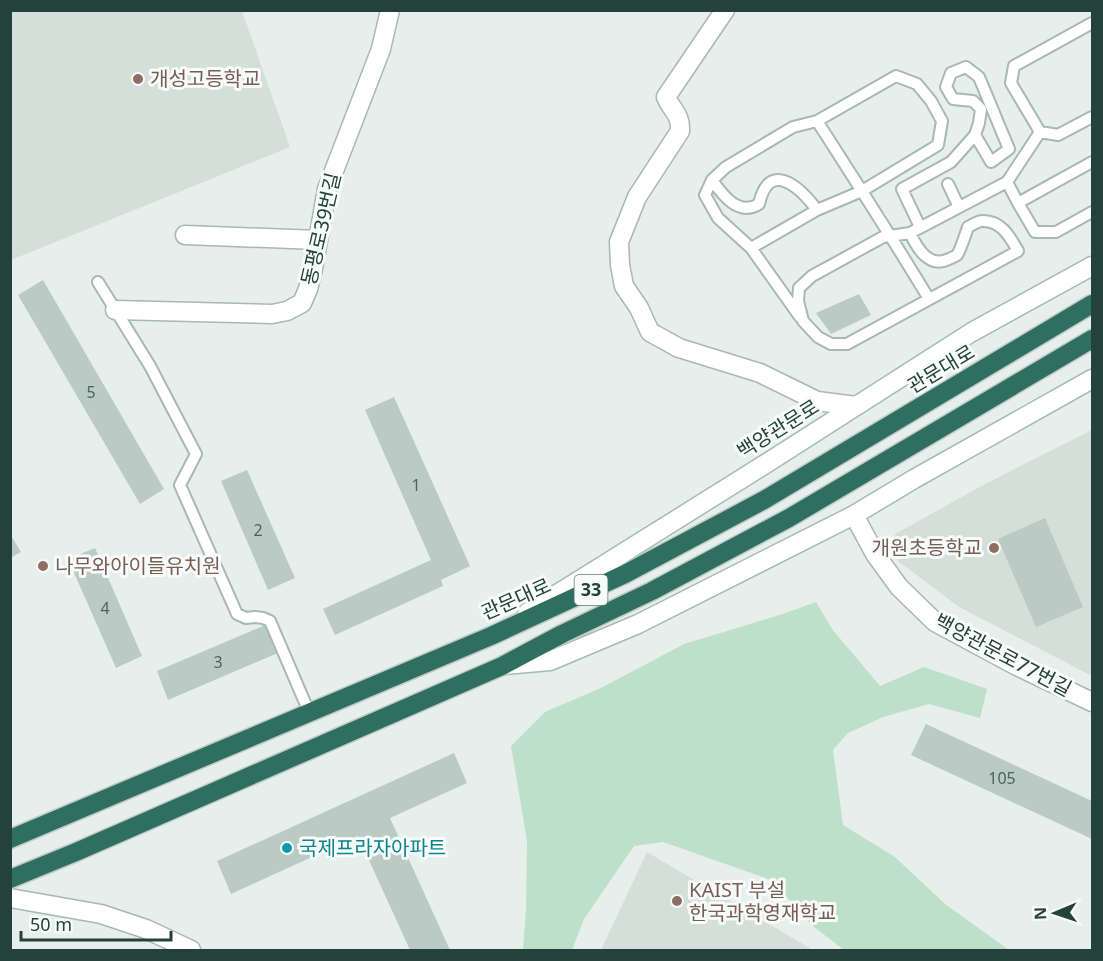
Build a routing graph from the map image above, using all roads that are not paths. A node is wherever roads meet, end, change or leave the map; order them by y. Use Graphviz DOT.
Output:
graph roads {
  1 [pos="390,10"];
  2 [pos="725,10"];
  3 [pos="1092,23"];
  4 [pos="1092,117"];
  5 [pos="817,121"];
  6 [pos="1040,132"];
  7 [pos="975,135"];
  8 [pos="1092,162"];
  9 [pos="712,180"];
  10 [pos="1007,182"];
  11 [pos="948,184"];
  12 [pos="862,191"];
  13 [pos="1018,203"];
  14 [pos="959,207"];
  15 [pos="817,210"];
  16 [pos="1092,212"];
  17 [pos="920,227"];
  18 [pos="910,233"];
  19 [pos="184,235"];
  20 [pos="891,236"];
  21 [pos="318,240"];
  22 [pos="751,248"];
  23 [pos="1092,266"];
  24 [pos="98,282"];
  25 [pos="929,299"];
  26 [pos="1092,304"];
  27 [pos="115,310"];
  28 [pos="803,321"];
  29 [pos="1092,339"];
  30 [pos="1092,379"];
  31 [pos="856,406"];
  32 [pos="854,515"];
  33 [pos="490,636"];
  34 [pos="502,666"];
  35 [pos="1092,702"];
  36 [pos="309,712"];
  37 [pos="10,839"];
  38 [pos="10,879"];
  39 [pos="10,898"];
  40 [pos="191,951"];
  1 -- 21 [label="street, 동평로39번길"];
  2 -- 31 [label="street"];
  3 -- 6 [label="lane"];
  4 -- 6 [label="lane"];
  5 -- 9 [label="lane"];
  5 -- 12 [label="lane"];
  5 -- 12 [label="lane"];
  6 -- 10 [label="lane"];
  7 -- 7 [label="lane"];
  7 -- 17 [label="lane"];
  8 -- 13 [label="lane"];
  9 -- 15 [label="lane"];
  9 -- 22 [label="lane"];
  10 -- 13 [label="lane"];
  10 -- 14 [label="lane"];
  11 -- 14 [label="lane"];
  12 -- 15 [label="lane"];
  12 -- 20 [label="lane"];
  13 -- 16 [label="lane"];
  14 -- 17 [label="lane"];
  15 -- 22 [label="lane"];
  17 -- 18 [label="lane"];
  18 -- 20 [label="lane"];
  18 -- 25 [label="lane"];
  19 -- 21 [label="street"];
  20 -- 25 [label="lane"];
  20 -- 28 [label="lane"];
  21 -- 27 [label="street, 동평로39번길"];
  22 -- 28 [label="lane"];
  23 -- 31 [label="street, 백양관문로"];
  24 -- 27 [label="lane"];
  25 -- 28 [label="lane"];
  26 -- 33 [label="highway, 관문대로 / 33"];
  27 -- 36 [label="lane"];
  29 -- 34 [label="highway, 33"];
  30 -- 32 [label="street"];
  31 -- 33 [label="street, 백양관문로"];
  32 -- 34 [label="street"];
  32 -- 35 [label="street, 백양관문로77번길"];
  33 -- 36 [label="highway, 관문대로 / 33"];
  34 -- 38 [label="highway, 33"];
  36 -- 37 [label="highway, 관문대로 / 33"];
  39 -- 40 [label="street"];
}
